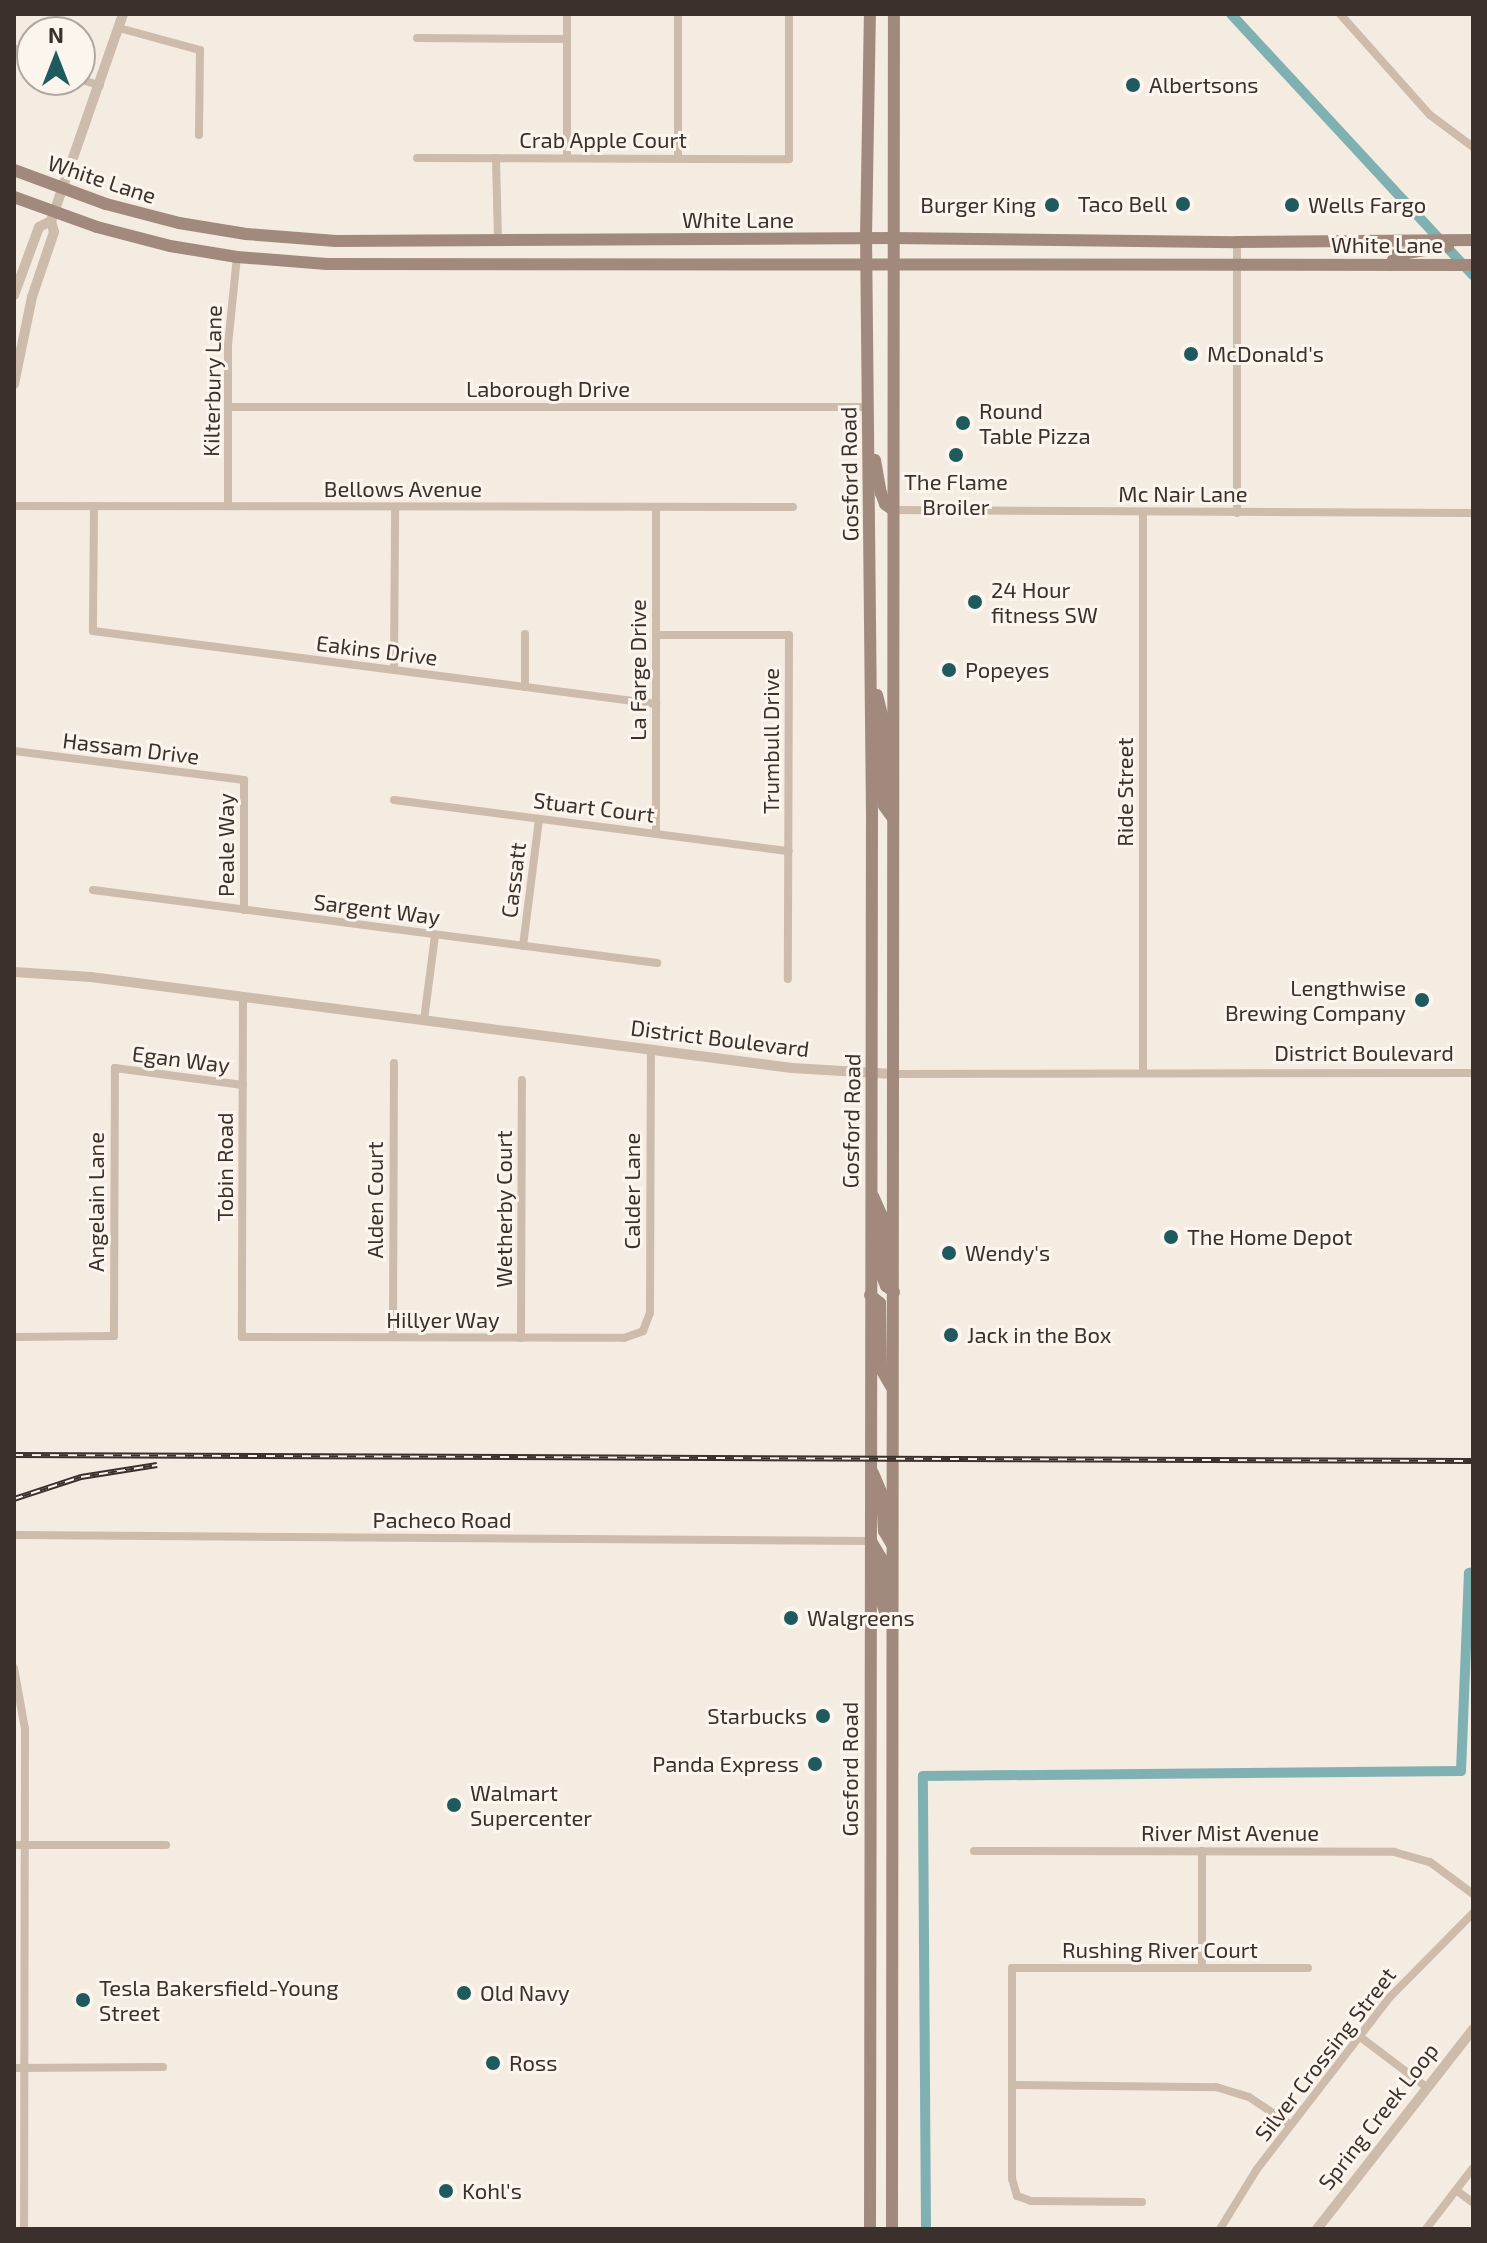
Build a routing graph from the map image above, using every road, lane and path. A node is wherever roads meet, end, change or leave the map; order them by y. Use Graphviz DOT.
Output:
graph roads {
  1 [pos="123,14"];
  2 [pos="567,14"];
  3 [pos="678,14"];
  4 [pos="789,14"];
  5 [pos="870,14"];
  6 [pos="891,14"];
  7 [pos="1340,14"];
  8 [pos="119,28"];
  9 [pos="417,38"];
  10 [pos="567,39"];
  11 [pos="96,85"];
  12 [pos="100,86"];
  13 [pos="199,135"];
  14 [pos="1473,147"];
  15 [pos="417,158"];
  16 [pos="496,158"];
  17 [pos="567,158"];
  18 [pos="678,159"];
  19 [pos="14,170"];
  20 [pos="63,190"];
  21 [pos="14,197"];
  22 [pos="52,217"];
  23 [pos="866,238"];
  24 [pos="892,238"];
  25 [pos="498,241"];
  26 [pos="1473,241"];
  27 [pos="1237,242"];
  28 [pos="1405,253"];
  29 [pos="237,257"];
  30 [pos="866,265"];
  31 [pos="1473,265"];
  32 [pos="892,266"];
  33 [pos="1235,266"];
  34 [pos="14,295"];
  35 [pos="14,384"];
  36 [pos="228,407"];
  37 [pos="869,407"];
  38 [pos="869,422"];
  39 [pos="14,506"];
  40 [pos="94,506"];
  41 [pos="228,506"];
  42 [pos="395,507"];
  43 [pos="656,507"];
  44 [pos="793,507"];
  45 [pos="893,510"];
  46 [pos="1143,512"];
  47 [pos="1237,513"];
  48 [pos="1473,513"];
  49 [pos="525,634"];
  50 [pos="656,635"];
  51 [pos="394,670"];
  52 [pos="872,672"];
  53 [pos="525,687"];
  54 [pos="656,704"];
  55 [pos="14,751"];
  56 [pos="244,780"];
  57 [pos="394,800"];
  58 [pos="893,818"];
  59 [pos="539,819"];
  60 [pos="656,834"];
  61 [pos="789,851"];
  62 [pos="93,890"];
  63 [pos="244,910"];
  64 [pos="435,935"];
  65 [pos="523,946"];
  66 [pos="657,963"];
  67 [pos="14,972"];
  68 [pos="788,979"];
  69 [pos="243,997"];
  70 [pos="424,1020"];
  71 [pos="651,1050"];
  72 [pos="394,1063"];
  73 [pos="115,1068"];
  74 [pos="1143,1072"];
  75 [pos="1473,1073"];
  76 [pos="872,1074"];
  77 [pos="893,1074"];
  78 [pos="522,1080"];
  79 [pos="243,1085"];
  80 [pos="870,1189"];
  81 [pos="894,1292"];
  82 [pos="870,1295"];
  83 [pos="643,1331"];
  84 [pos="14,1337"];
  85 [pos="242,1337"];
  86 [pos="393,1337"];
  87 [pos="521,1338"];
  88 [pos="893,1389"];
  89 [pos="870,1466"];
  90 [pos="14,1535"];
  91 [pos="871,1541"];
  92 [pos="893,1545"];
  93 [pos="892,1631"];
  94 [pos="14,1668"];
  95 [pos="19,1845"];
  96 [pos="166,1845"];
  97 [pos="974,1851"];
  98 [pos="1202,1851"];
  99 [pos="1473,1894"];
  100 [pos="1473,1913"];
  101 [pos="1202,1968"];
  102 [pos="1308,1968"];
  103 [pos="1473,2029"];
  104 [pos="1359,2036"];
  105 [pos="163,2067"];
  106 [pos="19,2068"];
  107 [pos="1012,2085"];
  108 [pos="1425,2086"];
  109 [pos="1291,2125"];
  110 [pos="1473,2168"];
  111 [pos="1456,2190"];
  112 [pos="1142,2202"];
  113 [pos="1473,2203"];
  114 [pos="24,2229"];
  115 [pos="870,2229"];
  116 [pos="892,2229"];
  117 [pos="1220,2229"];
  118 [pos="1317,2229"];
  119 [pos="1426,2229"];
  1 -- 8 [label="street"];
  2 -- 10 [label="street"];
  3 -- 18 [label="street"];
  4 -- 18 [label="street, Crab Apple Court"];
  5 -- 23 [label="main road, Gosford Road"];
  6 -- 24 [label="main road, Gosford Road"];
  7 -- 14 [label="street"];
  8 -- 12 [label="street"];
  8 -- 13 [label="street"];
  9 -- 10 [label="street"];
  10 -- 17 [label="street"];
  11 -- 12 [label="street"];
  12 -- 20 [label="street"];
  15 -- 16 [label="street, Crab Apple Court"];
  16 -- 17 [label="street, Crab Apple Court"];
  16 -- 25 [label="street"];
  17 -- 18 [label="street, Crab Apple Court"];
  19 -- 20 [label="main road, White Lane"];
  20 -- 22 [label="street"];
  20 -- 25 [label="main road, White Lane"];
  21 -- 22 [label="main road, White Lane"];
  22 -- 29 [label="main road, White Lane"];
  22 -- 34 [label="street"];
  22 -- 35 [label="street"];
  23 -- 24 [label="main road, White Lane"];
  23 -- 25 [label="main road, White Lane"];
  23 -- 30 [label="main road, Gosford Road"];
  24 -- 27 [label="main road, White Lane"];
  24 -- 32 [label="main road, Gosford Road"];
  26 -- 28 [label="main road, White Lane"];
  27 -- 28 [label="main road, White Lane"];
  27 -- 33 [label="street"];
  28 -- 31 [label="main road, White Lane"];
  28 -- 33 [label="main road, White Lane"];
  29 -- 30 [label="main road, White Lane"];
  29 -- 36 [label="street, Kilterbury Lane"];
  30 -- 32 [label="main road, White Lane"];
  30 -- 37 [label="main road, Gosford Road"];
  32 -- 33 [label="main road, White Lane"];
  32 -- 45 [label="main road, Gosford Road"];
  33 -- 47 [label="street"];
  36 -- 37 [label="street, Laborough Drive"];
  36 -- 41 [label="street, Kilterbury Lane"];
  37 -- 38 [label="main road, Gosford Road"];
  38 -- 45 [label="main road"];
  38 -- 52 [label="main road, Gosford Road"];
  39 -- 40 [label="street, Bellows Avenue"];
  40 -- 41 [label="street, Bellows Avenue"];
  40 -- 51 [label="street, Eakins Drive"];
  41 -- 42 [label="street, Bellows Avenue"];
  42 -- 43 [label="street, Bellows Avenue"];
  42 -- 51 [label="street"];
  43 -- 44 [label="street, Bellows Avenue"];
  43 -- 50 [label="street, La Farge Drive"];
  45 -- 46 [label="street, Mc Nair Lane"];
  45 -- 58 [label="main road, Gosford Road"];
  46 -- 47 [label="street, Mc Nair Lane"];
  46 -- 74 [label="street, Ride Street"];
  47 -- 48 [label="street, Mc Nair Lane"];
  49 -- 53 [label="street"];
  50 -- 54 [label="street, La Farge Drive"];
  50 -- 61 [label="street, Trumbull Drive"];
  51 -- 53 [label="street, Eakins Drive"];
  52 -- 58 [label="main road"];
  52 -- 76 [label="main road, Gosford Road"];
  53 -- 54 [label="street, Eakins Drive"];
  54 -- 60 [label="street, La Farge Drive"];
  55 -- 56 [label="street, Hassam Drive"];
  56 -- 63 [label="street, Peale Way"];
  57 -- 59 [label="street, Stuart Court"];
  58 -- 77 [label="main road, Gosford Road"];
  59 -- 60 [label="street, Stuart Court"];
  59 -- 65 [label="street, Cassatt"];
  60 -- 61 [label="street, Stuart Court"];
  61 -- 68 [label="street, Trumbull Drive"];
  62 -- 63 [label="street, Sargent Way"];
  63 -- 64 [label="street, Sargent Way"];
  64 -- 65 [label="street, Sargent Way"];
  64 -- 70 [label="street"];
  65 -- 66 [label="street, Sargent Way"];
  67 -- 69 [label="street, District Boulevard"];
  69 -- 70 [label="street, District Boulevard"];
  69 -- 79 [label="street, Tobin Road"];
  70 -- 71 [label="street, District Boulevard"];
  71 -- 76 [label="street, District Boulevard"];
  71 -- 83 [label="street, Calder Lane"];
  72 -- 86 [label="street, Alden Court"];
  73 -- 79 [label="street, Egan Way"];
  73 -- 84 [label="street, Angelain Lane"];
  74 -- 75 [label="street, District Boulevard"];
  74 -- 77 [label="street, District Boulevard"];
  76 -- 77 [label="street, District Boulevard"];
  76 -- 80 [label="main road, Gosford Road"];
  77 -- 81 [label="main road, Gosford Road"];
  78 -- 87 [label="street, Wetherby Court"];
  79 -- 85 [label="street, Tobin Road"];
  80 -- 81 [label="main road"];
  80 -- 82 [label="main road, Gosford Road"];
  81 -- 88 [label="main road, Gosford Road"];
  82 -- 88 [label="main road"];
  82 -- 89 [label="main road, Gosford Road"];
  83 -- 87 [label="street, Hillyer Way"];
  85 -- 86 [label="street, Hillyer Way"];
  86 -- 87 [label="street, Hillyer Way"];
  88 -- 92 [label="main road, Gosford Road"];
  89 -- 91 [label="main road, Gosford Road"];
  89 -- 92 [label="main road"];
  90 -- 91 [label="street, Pacheco Road"];
  91 -- 93 [label="main road"];
  91 -- 115 [label="main road, Gosford Road"];
  92 -- 93 [label="main road, Gosford Road"];
  93 -- 116 [label="main road, Gosford Road"];
  94 -- 95 [label="street"];
  95 -- 96 [label="street"];
  95 -- 106 [label="street"];
  97 -- 98 [label="street, River Mist Avenue"];
  98 -- 99 [label="street, River Mist Avenue"];
  98 -- 101 [label="street"];
  100 -- 104 [label="street, Silver Crossing Street"];
  101 -- 102 [label="street, Rushing River Court"];
  101 -- 107 [label="street, Rushing River Court"];
  103 -- 108 [label="street, Spring Creek Loop"];
  104 -- 108 [label="street"];
  104 -- 109 [label="street, Silver Crossing Street"];
  105 -- 106 [label="street"];
  106 -- 114 [label="street"];
  107 -- 109 [label="street"];
  107 -- 112 [label="street"];
  108 -- 118 [label="street, Spring Creek Loop"];
  109 -- 117 [label="street, Silver Crossing Street"];
  110 -- 111 [label="street"];
  111 -- 113 [label="street"];
  111 -- 119 [label="street"];
}
